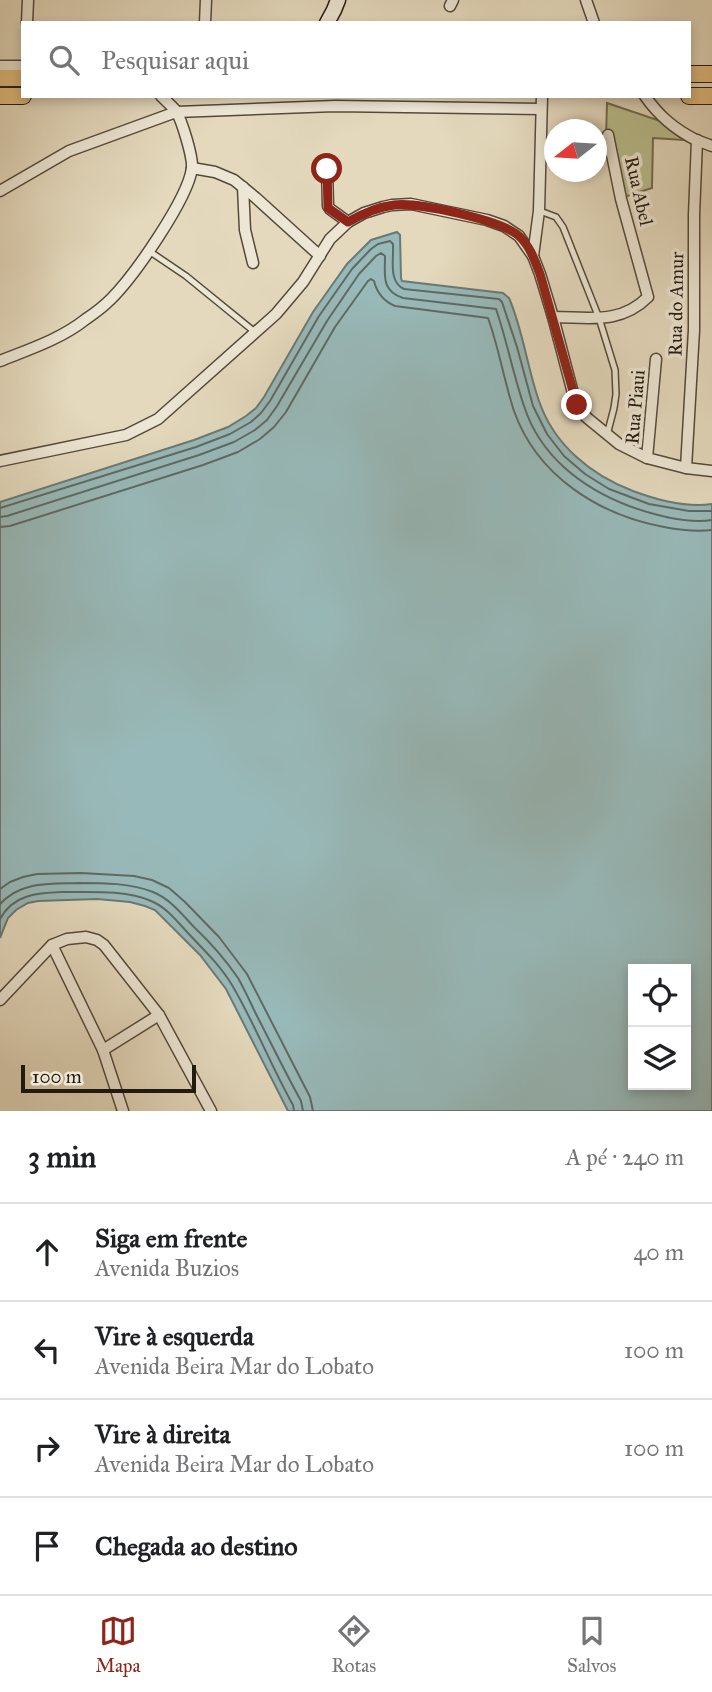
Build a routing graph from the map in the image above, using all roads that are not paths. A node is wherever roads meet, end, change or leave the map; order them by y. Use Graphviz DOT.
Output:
graph roads {
  1 [pos="28,0"];
  2 [pos="206,0"];
  3 [pos="586,0"];
  4 [pos="27,21"];
  5 [pos="205,21"];
  6 [pos="593,21"];
  7 [pos="0,66"];
  8 [pos="21,66"];
  9 [pos="691,74"];
  10 [pos="712,74"];
  11 [pos="0,78"];
  12 [pos="21,78"];
  13 [pos="0,96"];
  14 [pos="21,96"];
  15 [pos="691,96"];
  16 [pos="712,96"];
  17 [pos="163,98"];
  18 [pos="542,98"];
  19 [pos="646,98"];
  20 [pos="541,109"];
  21 [pos="176,112"];
  22 [pos="608,135"];
  23 [pos="697,141"];
  24 [pos="712,146"];
  25 [pos="191,167"];
  26 [pos="327,169"];
  27 [pos="243,187"];
  28 [pos="0,191"];
  29 [pos="539,211"];
  30 [pos="348,222"];
  31 [pos="149,251"];
  32 [pos="320,256"];
  33 [pos="533,256"];
  34 [pos="253,263"];
  35 [pos="553,317"];
  36 [pos="599,318"];
  37 [pos="256,333"];
  38 [pos="656,359"];
  39 [pos="0,361"];
  40 [pos="607,435"];
  41 [pos="648,458"];
  42 [pos="0,461"];
  43 [pos="686,468"];
  44 [pos="712,471"];
  45 [pos="52,944"];
  46 [pos="0,1000"];
  47 [pos="159,1015"];
  48 [pos="103,1050"];
  49 [pos="123,1111"];
  50 [pos="211,1111"];
  1 -- 4 [label="street"];
  2 -- 5 [label="street"];
  3 -- 6 [label="street"];
  7 -- 8 [label="street"];
  9 -- 10 [label="main road"];
  11 -- 12 [label="main road"];
  13 -- 14 [label="main road"];
  15 -- 16 [label="main road"];
  17 -- 21 [label="street"];
  18 -- 20 [label="street"];
  19 -- 23 [label="street"];
  20 -- 21 [label="street"];
  20 -- 29 [label="street"];
  21 -- 25 [label="street"];
  21 -- 28 [label="street"];
  22 -- 36 [label="street, Rua Abel"];
  23 -- 24 [label="street"];
  23 -- 43 [label="street, Rua do Amur"];
  25 -- 27 [label="street"];
  25 -- 31 [label="street"];
  26 -- 30 [label="street"];
  27 -- 32 [label="street"];
  27 -- 34 [label="street"];
  29 -- 33 [label="street"];
  29 -- 36 [label="lane"];
  30 -- 32 [label="street"];
  30 -- 33 [label="street"];
  31 -- 37 [label="lane"];
  31 -- 39 [label="street"];
  32 -- 37 [label="street"];
  33 -- 35 [label="street"];
  35 -- 36 [label="street"];
  35 -- 40 [label="street"];
  36 -- 40 [label="lane"];
  37 -- 42 [label="street"];
  38 -- 41 [label="street, Rua Piaui"];
  40 -- 41 [label="street"];
  41 -- 43 [label="street"];
  43 -- 44 [label="street"];
  45 -- 46 [label="street"];
  45 -- 47 [label="street"];
  45 -- 48 [label="street"];
  47 -- 48 [label="street"];
  47 -- 50 [label="street"];
  48 -- 49 [label="street"];
}
